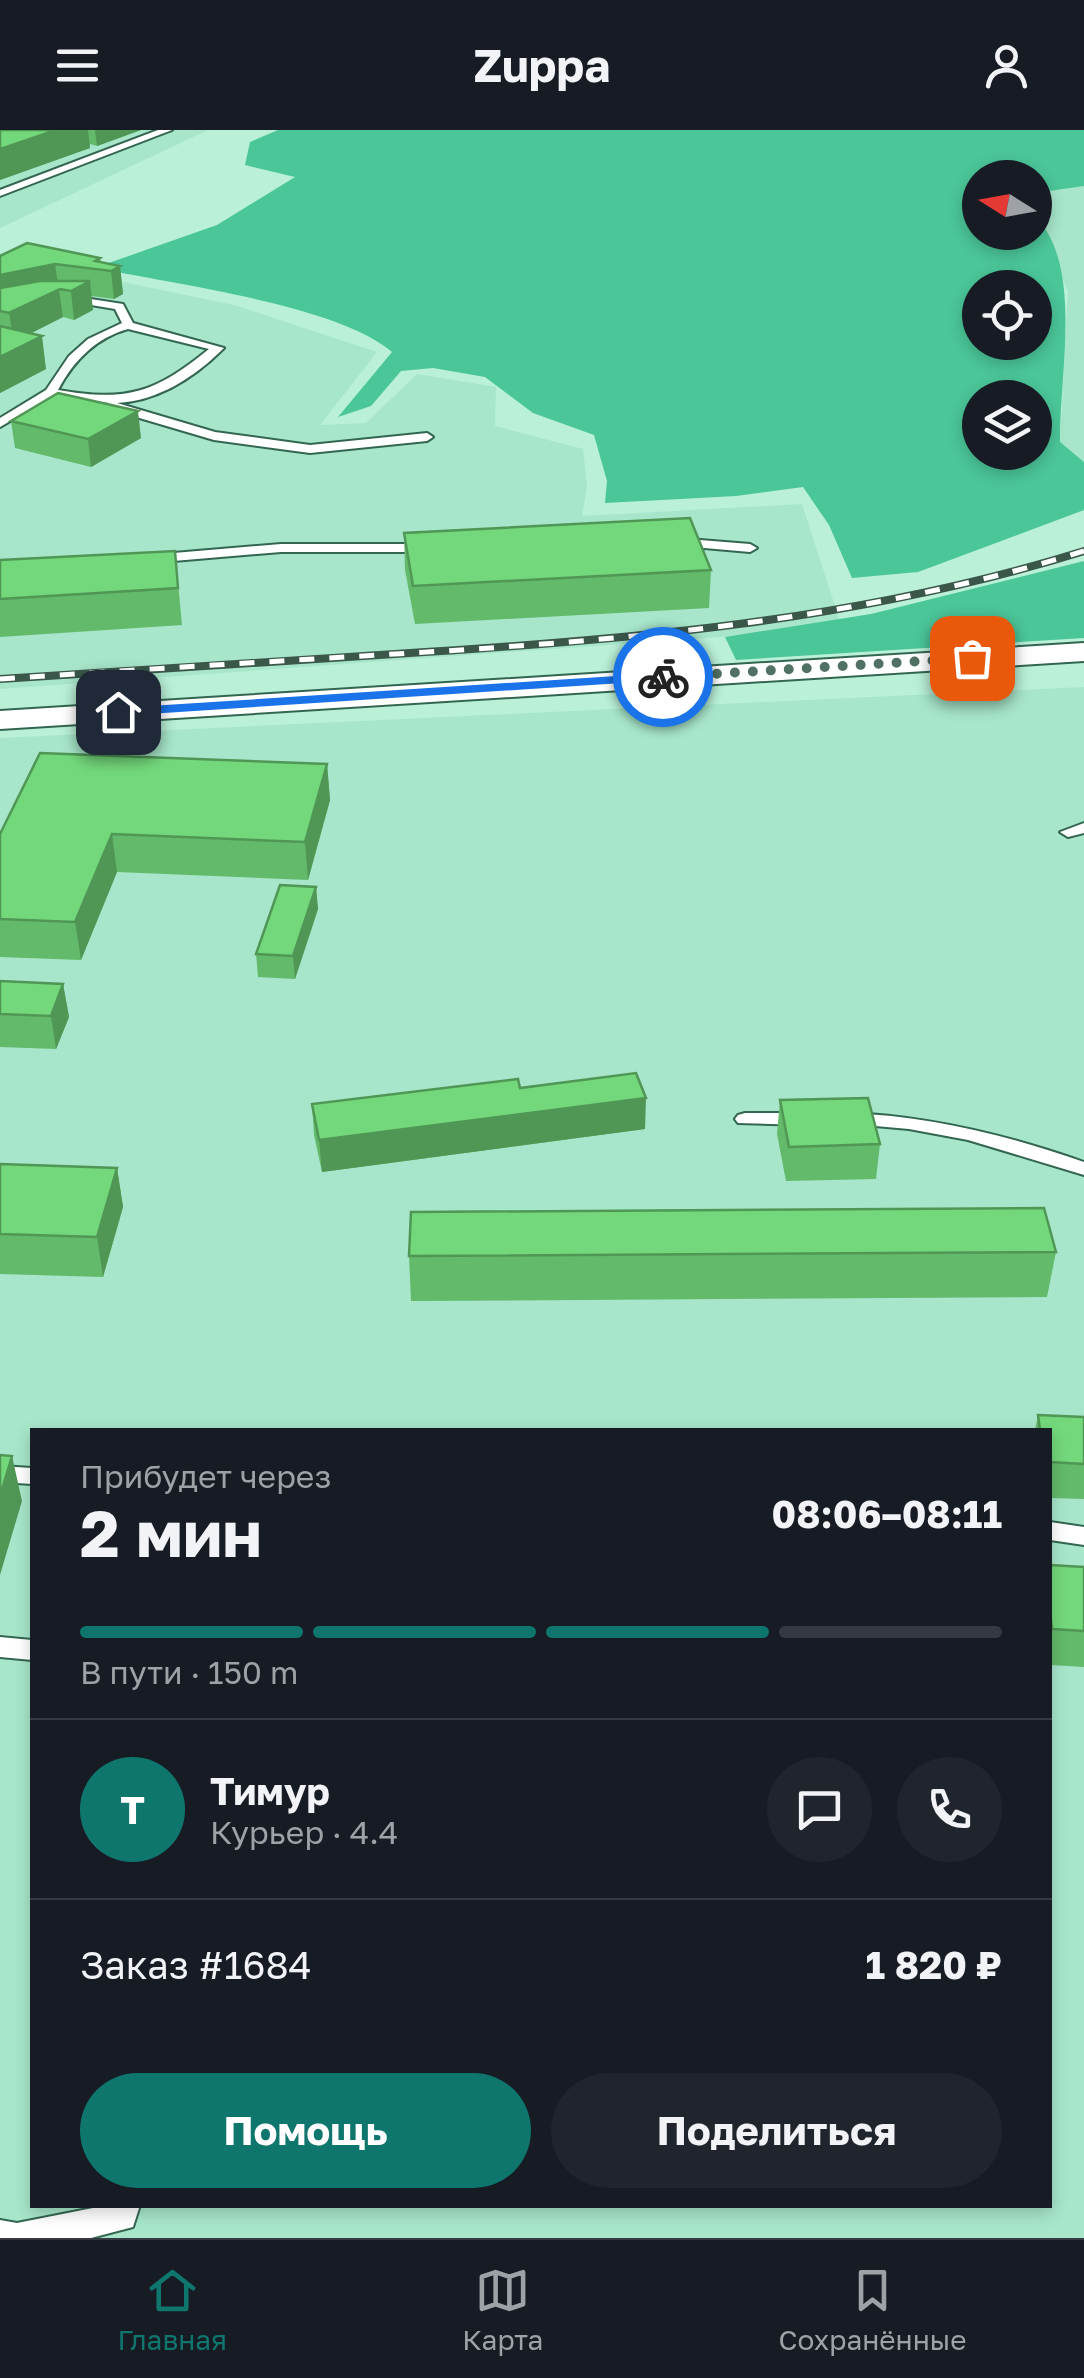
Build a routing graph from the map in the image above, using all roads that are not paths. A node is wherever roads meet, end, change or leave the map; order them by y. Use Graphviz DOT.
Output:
graph roads {
  1 [pos="168,130"];
  2 [pos="0,193"];
  3 [pos="52,298"];
  4 [pos="128,325"];
  5 [pos="51,392"];
  6 [pos="102,402"];
  7 [pos="0,423"];
  8 [pos="426,438"];
  9 [pos="654,542"];
  10 [pos="454,548"];
  11 [pos="750,548"];
  12 [pos="130,561"];
  13 [pos="1084,652"];
  14 [pos="0,720"];
  15 [pos="746,1119"];
  16 [pos="1084,1169"];
  17 [pos="0,1474"];
  18 [pos="30,1476"];
  19 [pos="1052,1531"];
  20 [pos="1084,1536"];
  21 [pos="0,1647"];
  22 [pos="30,1650"];
  23 [pos="125,2208"];
  24 [pos="0,2235"];
  1 -- 2 [label="lane"];
  3 -- 4 [label="lane"];
  4 -- 5 [label="lane"];
  4 -- 6 [label="lane"];
  5 -- 6 [label="lane"];
  5 -- 7 [label="lane"];
  6 -- 8 [label="lane"];
  9 -- 11 [label="lane"];
  10 -- 12 [label="lane"];
  13 -- 14 [label="street"];
  15 -- 16 [label="lane"];
  17 -- 18 [label="lane"];
  19 -- 20 [label="lane"];
  21 -- 22 [label="lane"];
  23 -- 24 [label="lane"];
}
